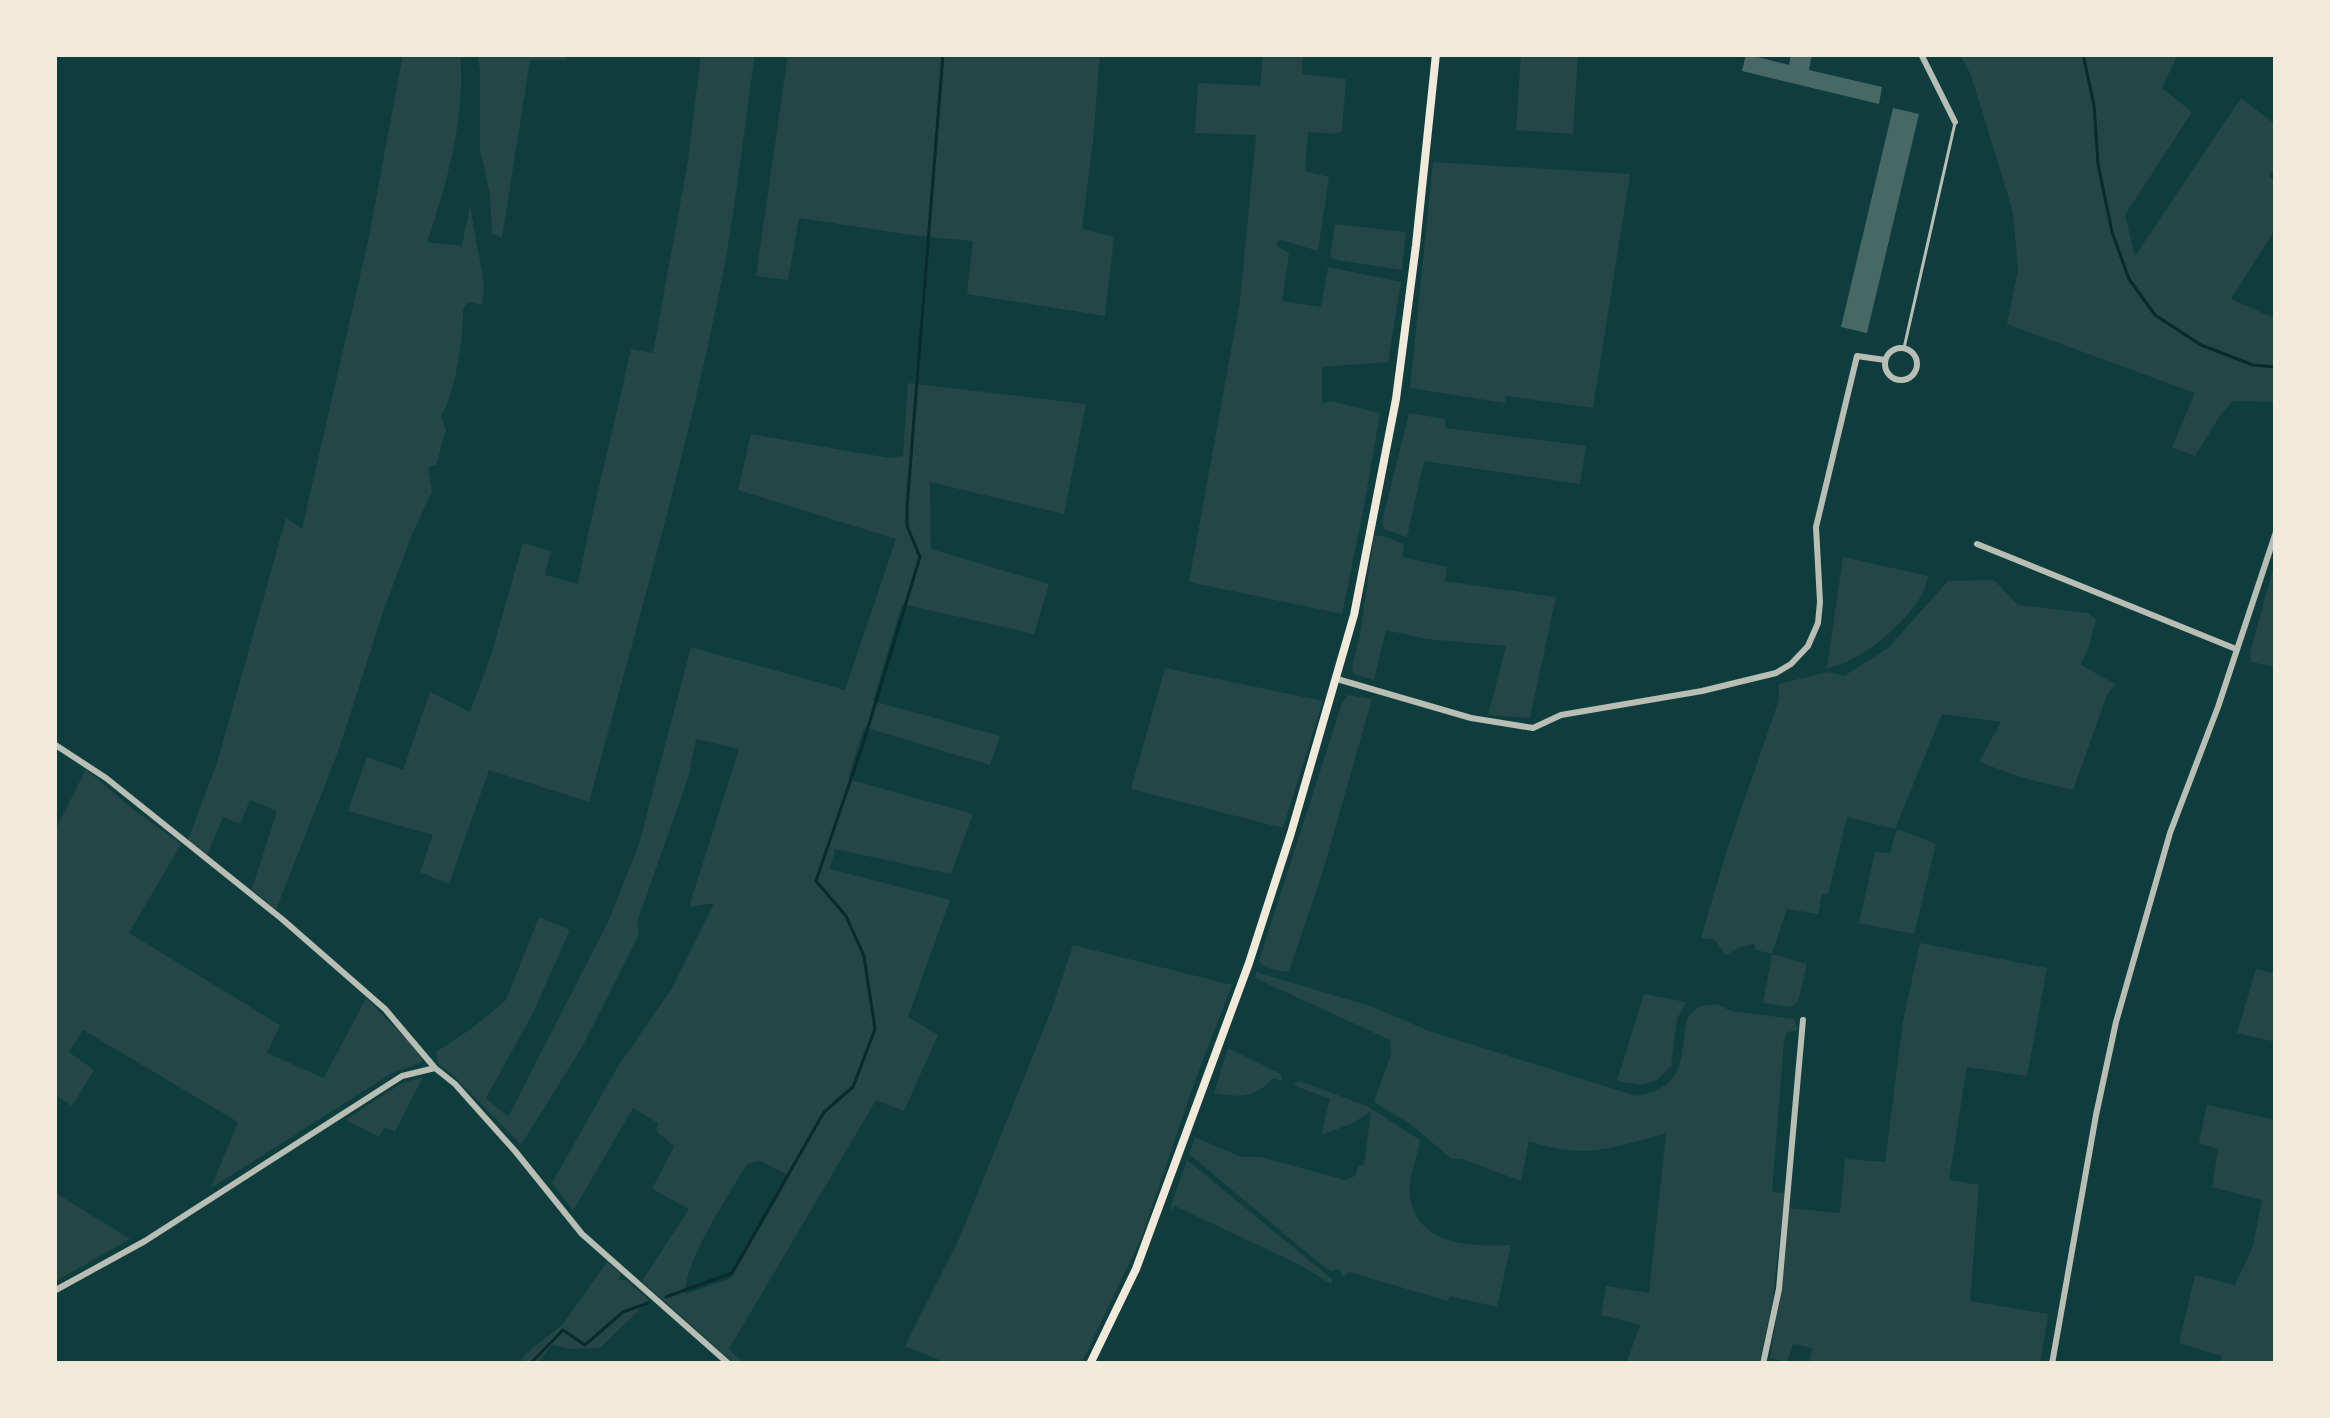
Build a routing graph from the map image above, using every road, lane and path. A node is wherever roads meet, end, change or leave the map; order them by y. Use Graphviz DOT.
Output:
graph roads {
  1 [pos="1436,54"];
  2 [pos="1921,54"];
  3 [pos="1955,122"];
  4 [pos="1904,348"];
  5 [pos="1886,360"];
  6 [pos="2276,532"];
  7 [pos="1977,544"];
  8 [pos="2236,649"];
  9 [pos="1337,679"];
  10 [pos="54,744"];
  11 [pos="1803,1020"];
  12 [pos="435,1068"];
  13 [pos="54,1291"];
  14 [pos="729,1364"];
  15 [pos="1090,1364"];
  16 [pos="1763,1364"];
  17 [pos="2052,1364"];
  1 -- 9 [label="main road"];
  2 -- 3 [label="street"];
  3 -- 4 [label="lane"];
  4 -- 5 [label="street"];
  4 -- 5 [label="street"];
  5 -- 9 [label="street"];
  6 -- 8 [label="street"];
  7 -- 8 [label="street"];
  8 -- 17 [label="street"];
  9 -- 15 [label="main road"];
  10 -- 12 [label="street"];
  11 -- 16 [label="street"];
  12 -- 13 [label="street"];
  12 -- 14 [label="street"];
}
